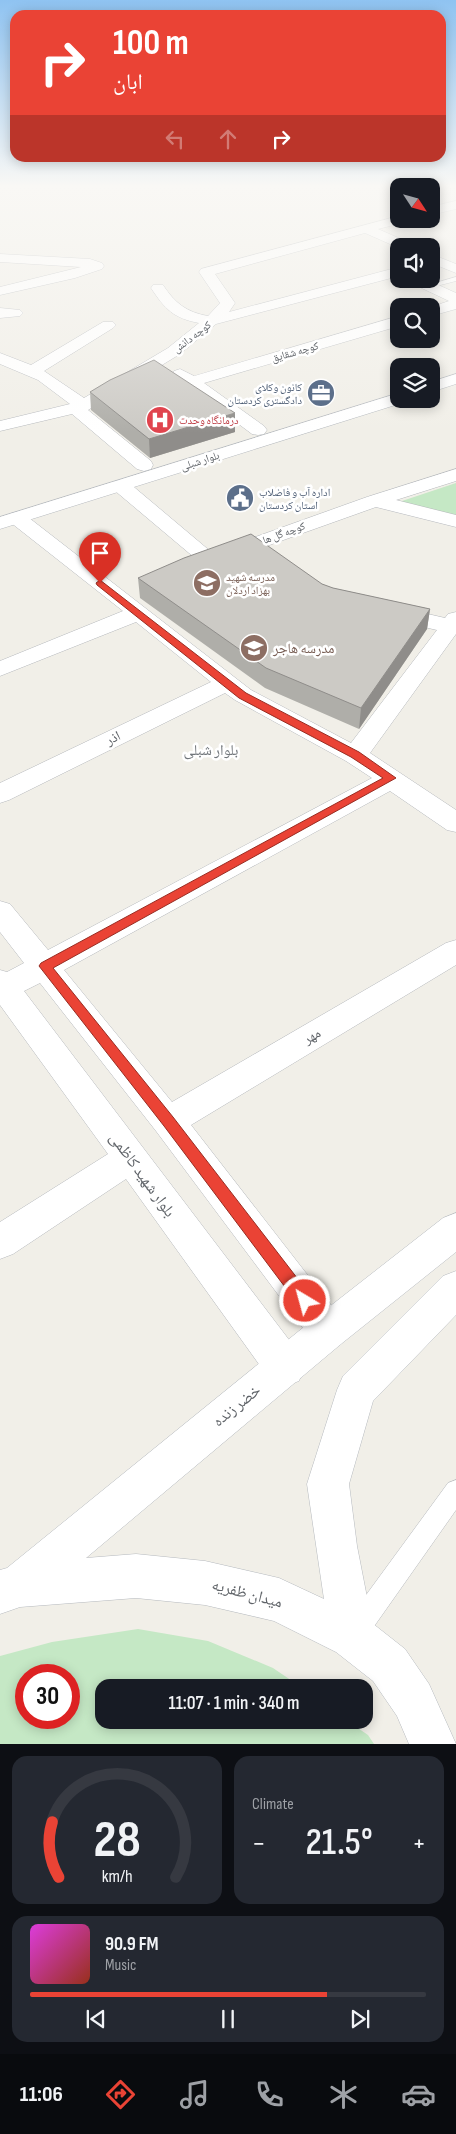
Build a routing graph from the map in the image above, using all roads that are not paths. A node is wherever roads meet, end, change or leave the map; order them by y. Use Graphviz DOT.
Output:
graph roads {
  1 [pos="87,269"];
  2 [pos="216,269"];
  3 [pos="390,273"];
  4 [pos="456,278"];
  5 [pos="440,283"];
  6 [pos="158,288"];
  7 [pos="433,288"];
  8 [pos="0,291"];
  9 [pos="456,299"];
  10 [pos="456,304"];
  11 [pos="440,309"];
  12 [pos="211,321"];
  13 [pos="390,324"];
  14 [pos="108,325"];
  15 [pos="1,358"];
  16 [pos="158,361"];
  17 [pos="456,367"];
  18 [pos="32,372"];
  19 [pos="440,372"];
  20 [pos="456,380"];
  21 [pos="192,382"];
  22 [pos="440,384"];
  23 [pos="390,388"];
  24 [pos="390,401"];
  25 [pos="80,407"];
  26 [pos="2,427"];
  27 [pos="258,430"];
  28 [pos="144,465"];
  29 [pos="456,475"];
  30 [pos="121,486"];
  31 [pos="374,501"];
  32 [pos="6,516"];
  33 [pos="456,521"];
  34 [pos="253,544"];
  35 [pos="276,560"];
  36 [pos="376,608"];
  37 [pos="138,613"];
  38 [pos="453,623"];
  39 [pos="0,670"];
  40 [pos="227,683"];
  41 [pos="355,755"];
  42 [pos="391,778"];
  43 [pos="0,794"];
  44 [pos="456,823"];
  45 [pos="0,912"];
  46 [pos="456,951"];
  47 [pos="45,966"];
  48 [pos="1,986"];
  49 [pos="168,1121"];
  50 [pos="130,1158"];
  51 [pos="456,1230"];
  52 [pos="0,1242"];
  53 [pos="456,1289"];
  54 [pos="328,1332"];
  55 [pos="285,1367"];
  56 [pos="456,1491"];
  57 [pos="10,1589"];
  58 [pos="352,1636"];
  59 [pos="413,1700"];
  60 [pos="433,1744"];
  61 [pos="450,1744"];
  1 -- 8 [label="street"];
  2 -- 12 [label="street"];
  3 -- 12 [label="street, کوچه دانش"];
  4 -- 5 [label="lane"];
  6 -- 12 [label="street"];
  7 -- 9 [label="street"];
  10 -- 11 [label="street"];
  12 -- 16 [label="street, کوچه دانش"];
  13 -- 21 [label="street, کوچه شقایق"];
  14 -- 18 [label="street"];
  15 -- 18 [label="street"];
  16 -- 21 [label="street"];
  16 -- 25 [label="street, کوچه دانش"];
  17 -- 19 [label="street"];
  18 -- 25 [label="street"];
  20 -- 22 [label="street"];
  21 -- 27 [label="street"];
  23 -- 27 [label="street, بلوار شبلی"];
  24 -- 30 [label="street, بلوار شبلی"];
  25 -- 26 [label="street, کوچه دانش"];
  25 -- 28 [label="street"];
  27 -- 28 [label="street, بلوار شبلی"];
  28 -- 32 [label="street, بلوار شبلی"];
  29 -- 31 [label="street, کوچه گل ها"];
  30 -- 32 [label="street, بلوار شبلی"];
  30 -- 34 [label="street, کوچه گل ها"];
  31 -- 33 [label="street"];
  31 -- 34 [label="street, کوچه گل ها"];
  32 -- 37 [label="street"];
  34 -- 35 [label="street"];
  36 -- 38 [label="street"];
  37 -- 39 [label="street"];
  37 -- 40 [label="street"];
  38 -- 41 [label="street"];
  40 -- 41 [label="street"];
  40 -- 43 [label="street, اذر"];
  41 -- 42 [label="street"];
  42 -- 44 [label="street"];
  42 -- 47 [label="street"];
  45 -- 47 [label="street"];
  46 -- 49 [label="street, مهر"];
  47 -- 48 [label="street"];
  47 -- 49 [label="street"];
  48 -- 50 [label="street, بلوار شهید کاظمی"];
  49 -- 54 [label="street"];
  50 -- 52 [label="street"];
  50 -- 55 [label="street, بلوار شهید کاظمی"];
  51 -- 54 [label="street, خضر زنده"];
  53 -- 58 [label="street"];
  54 -- 55 [label="street, خضر زنده"];
  55 -- 57 [label="street, خضر زنده"];
  56 -- 58 [label="lane"];
  57 -- 58 [label="street, میدان ظفریه"];
  58 -- 59 [label="street, میدان ظفریه"];
  59 -- 60 [label="street, میدان ظفریه"];
  59 -- 61 [label="street"];
}
